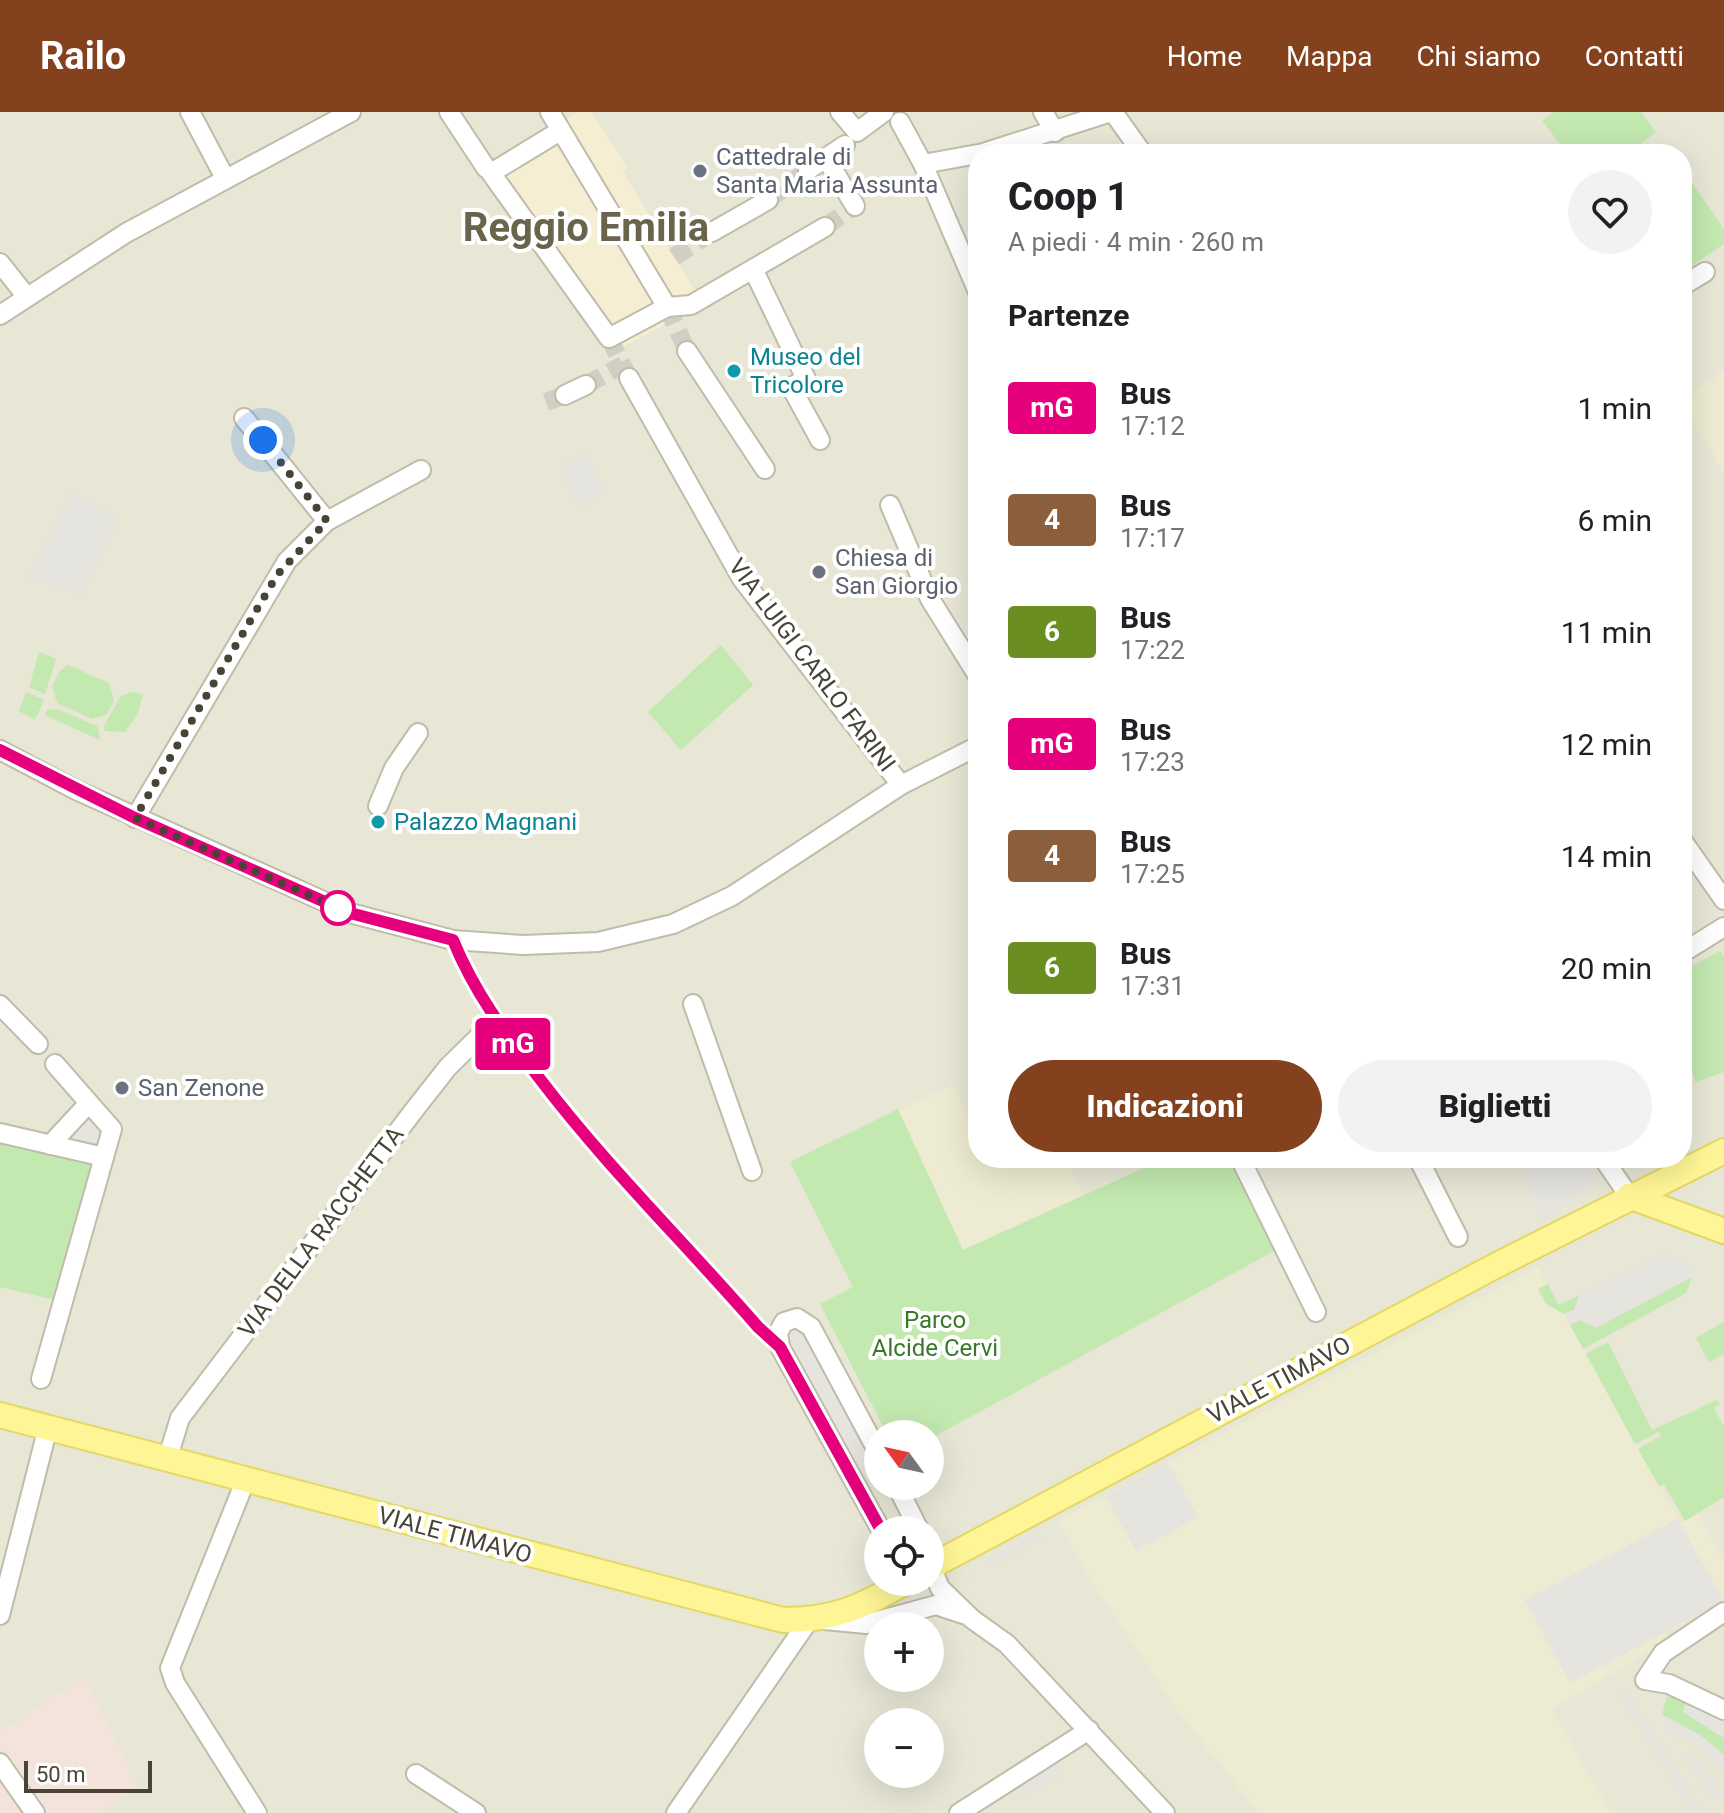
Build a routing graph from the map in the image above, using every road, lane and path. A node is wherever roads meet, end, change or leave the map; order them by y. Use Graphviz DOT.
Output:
graph roads {
  1 [pos="190,112"];
  2 [pos="351,112"];
  3 [pos="449,112"];
  4 [pos="550,112"];
  5 [pos="840,112"];
  6 [pos="1043,112"];
  7 [pos="1112,112"];
  8 [pos="892,117"];
  9 [pos="1086,117"];
  10 [pos="560,131"];
  11 [pos="1055,132"];
  12 [pos="1014,144"];
  13 [pos="1136,144"];
  14 [pos="845,145"];
  15 [pos="968,156"];
  16 [pos="826,158"];
  17 [pos="923,164"];
  18 [pos="486,168"];
  19 [pos="808,170"];
  20 [pos="225,178"];
  21 [pos="768,200"];
  22 [pos="855,206"];
  23 [pos="825,227"];
  24 [pos="712,232"];
  25 [pos="0,263"];
  26 [pos="968,269"];
  27 [pos="754,271"];
  28 [pos="1705,272"];
  29 [pos="1692,280"];
  30 [pos="27,297"];
  31 [pos="667,307"];
  32 [pos="0,315"];
  33 [pos="687,351"];
  34 [pos="629,378"];
  35 [pos="586,385"];
  36 [pos="565,395"];
  37 [pos="244,418"];
  38 [pos="820,440"];
  39 [pos="765,469"];
  40 [pos="421,470"];
  41 [pos="890,505"];
  42 [pos="327,521"];
  43 [pos="968,660"];
  44 [pos="418,733"];
  45 [pos="0,750"];
  46 [pos="968,751"];
  47 [pos="901,785"];
  48 [pos="378,806"];
  49 [pos="135,818"];
  50 [pos="1692,854"];
  51 [pos="1724,900"];
  52 [pos="1724,927"];
  53 [pos="1692,947"];
  54 [pos="693,1004"];
  55 [pos="0,1005"];
  56 [pos="495,1021"];
  57 [pos="38,1044"];
  58 [pos="55,1064"];
  59 [pos="89,1103"];
  60 [pos="0,1133"];
  61 [pos="50,1145"];
  62 [pos="1724,1151"];
  63 [pos="104,1157"];
  64 [pos="1692,1166"];
  65 [pos="1245,1168"];
  66 [pos="1423,1168"];
  67 [pos="1610,1168"];
  68 [pos="1688,1168"];
  69 [pos="752,1171"];
  70 [pos="1629,1196"];
  71 [pos="1724,1231"];
  72 [pos="1458,1237"];
  73 [pos="1316,1312"];
  74 [pos="41,1379"];
  75 [pos="0,1415"];
  76 [pos="864,1426"];
  77 [pos="48,1427"];
  78 [pos="168,1457"];
  79 [pos="246,1479"];
  80 [pos="864,1499"];
  81 [pos="944,1559"];
  82 [pos="944,1584"];
  83 [pos="880,1596"];
  84 [pos="1724,1612"];
  85 [pos="0,1615"];
  86 [pos="972,1619"];
  87 [pos="815,1620"];
  88 [pos="1724,1710"];
  89 [pos="1089,1730"];
  90 [pos="0,1763"];
  91 [pos="416,1774"];
  92 [pos="35,1813"];
  93 [pos="257,1813"];
  94 [pos="476,1813"];
  95 [pos="676,1813"];
  96 [pos="959,1813"];
  97 [pos="1165,1813"];
  1 -- 20 [label="street"];
  2 -- 20 [label="street"];
  3 -- 18 [label="street"];
  4 -- 10 [label="street"];
  5 -- 8 [label="street"];
  6 -- 11 [label="street"];
  7 -- 9 [label="street"];
  7 -- 13 [label="street"];
  8 -- 17 [label="street"];
  9 -- 11 [label="street"];
  10 -- 31 [label="street"];
  10 -- 31 [label="street"];
  11 -- 12 [label="street"];
  14 -- 16 [label="street"];
  15 -- 17 [label="street"];
  16 -- 19 [label="street"];
  16 -- 22 [label="street"];
  17 -- 26 [label="street"];
  20 -- 30 [label="street"];
  21 -- 24 [label="street"];
  23 -- 27 [label="street"];
  25 -- 30 [label="street"];
  27 -- 31 [label="street"];
  27 -- 38 [label="street"];
  28 -- 29 [label="street"];
  30 -- 32 [label="street"];
  33 -- 39 [label="street"];
  34 -- 47 [label="street, VIA LUIGI CARLO FARINI"];
  35 -- 36 [label="street"];
  37 -- 42 [label="street"];
  40 -- 42 [label="street"];
  41 -- 43 [label="street"];
  42 -- 49 [label="street"];
  44 -- 48 [label="street"];
  45 -- 49 [label="street"];
  46 -- 47 [label="street"];
  47 -- 49 [label="street"];
  50 -- 51 [label="street"];
  52 -- 53 [label="street"];
  54 -- 69 [label="street"];
  55 -- 57 [label="street"];
  56 -- 78 [label="street, VIA DELLA RACCHETTA"];
  58 -- 59 [label="street"];
  59 -- 61 [label="street"];
  59 -- 63 [label="street"];
  60 -- 61 [label="street"];
  61 -- 63 [label="street"];
  62 -- 64 [label="main road, VIALE TIMAVO"];
  63 -- 74 [label="street"];
  65 -- 73 [label="street"];
  66 -- 72 [label="street"];
  67 -- 70 [label="street"];
  68 -- 70 [label="main road, VIALE TIMAVO"];
  70 -- 71 [label="main road"];
  70 -- 81 [label="main road, VIALE TIMAVO"];
  75 -- 77 [label="main road, VIALE TIMAVO"];
  76 -- 80 [label="street"];
  77 -- 78 [label="main road, VIALE TIMAVO"];
  77 -- 85 [label="street"];
  78 -- 79 [label="main road, VIALE TIMAVO"];
  79 -- 87 [label="main road, VIALE TIMAVO"];
  79 -- 93 [label="street"];
  82 -- 86 [label="street"];
  83 -- 87 [label="main road, VIALE TIMAVO"];
  84 -- 88 [label="street"];
  86 -- 87 [label="street"];
  86 -- 89 [label="street"];
  87 -- 95 [label="street"];
  89 -- 96 [label="street"];
  89 -- 97 [label="street"];
  90 -- 92 [label="street"];
  91 -- 94 [label="street"];
}
